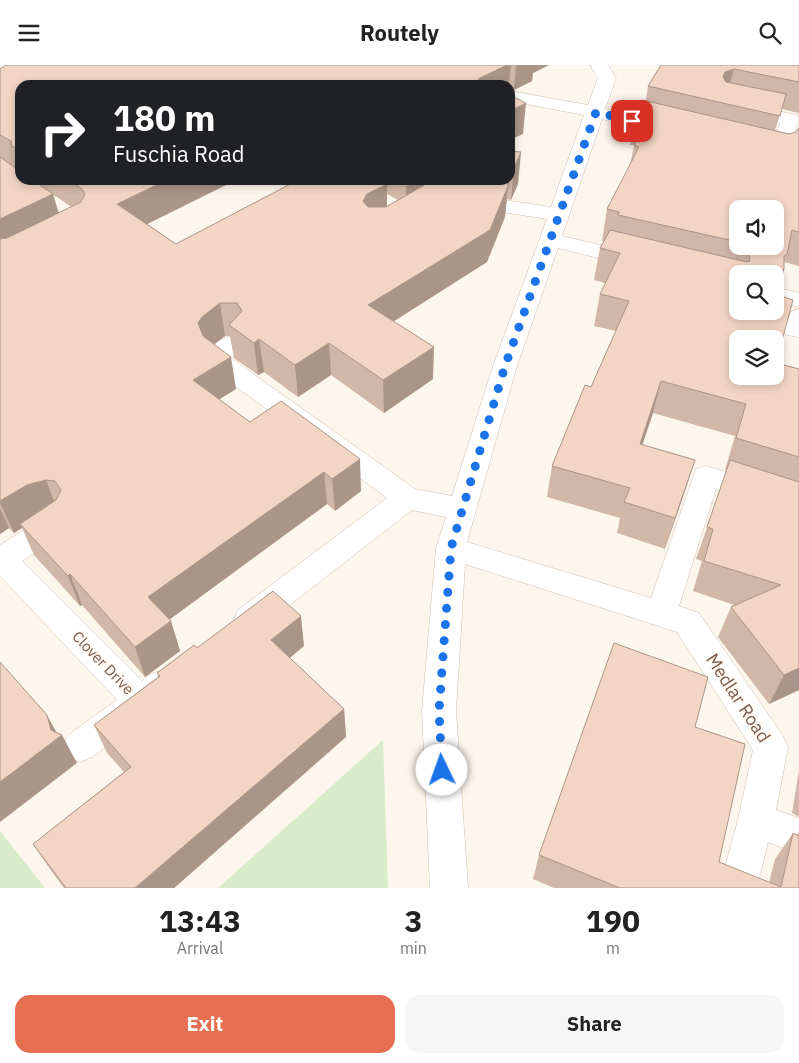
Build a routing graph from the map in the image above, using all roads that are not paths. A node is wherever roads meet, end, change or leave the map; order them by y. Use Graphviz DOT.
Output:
graph roads {
  1 [pos="599,65"];
  2 [pos="515,97"];
  3 [pos="726,106"];
  4 [pos="596,112"];
  5 [pos="692,135"];
  6 [pos="750,149"];
  7 [pos="450,201"];
  8 [pos="558,214"];
  9 [pos="549,239"];
  10 [pos="653,265"];
  11 [pos="784,296"];
  12 [pos="799,300"];
  13 [pos="233,343"];
  14 [pos="407,498"];
  15 [pos="799,505"];
  16 [pos="462,509"];
  17 [pos="57,523"];
  18 [pos="451,548"];
  19 [pos="661,614"];
  20 [pos="226,636"];
  21 [pos="187,666"];
  22 [pos="140,702"];
  23 [pos="80,746"];
  24 [pos="756,820"];
  25 [pos="799,837"];
  26 [pos="449,888"];
  27 [pos="738,888"];
  1 -- 4 [label="street"];
  2 -- 4 [label="street"];
  3 -- 6 [label="street"];
  4 -- 5 [label="street"];
  4 -- 8 [label="street"];
  7 -- 8 [label="street"];
  8 -- 9 [label="street"];
  9 -- 10 [label="street"];
  9 -- 16 [label="street"];
  11 -- 12 [label="street"];
  13 -- 14 [label="street"];
  14 -- 16 [label="street"];
  14 -- 20 [label="street"];
  15 -- 19 [label="street"];
  16 -- 18 [label="street"];
  17 -- 22 [label="street, Clover Drive"];
  18 -- 19 [label="street, Medlar Road"];
  18 -- 26 [label="street"];
  19 -- 24 [label="street, Medlar Road"];
  21 -- 22 [label="street, Clover Drive"];
  22 -- 23 [label="street"];
  24 -- 25 [label="street"];
  24 -- 27 [label="street, Medlar Road"];
}
